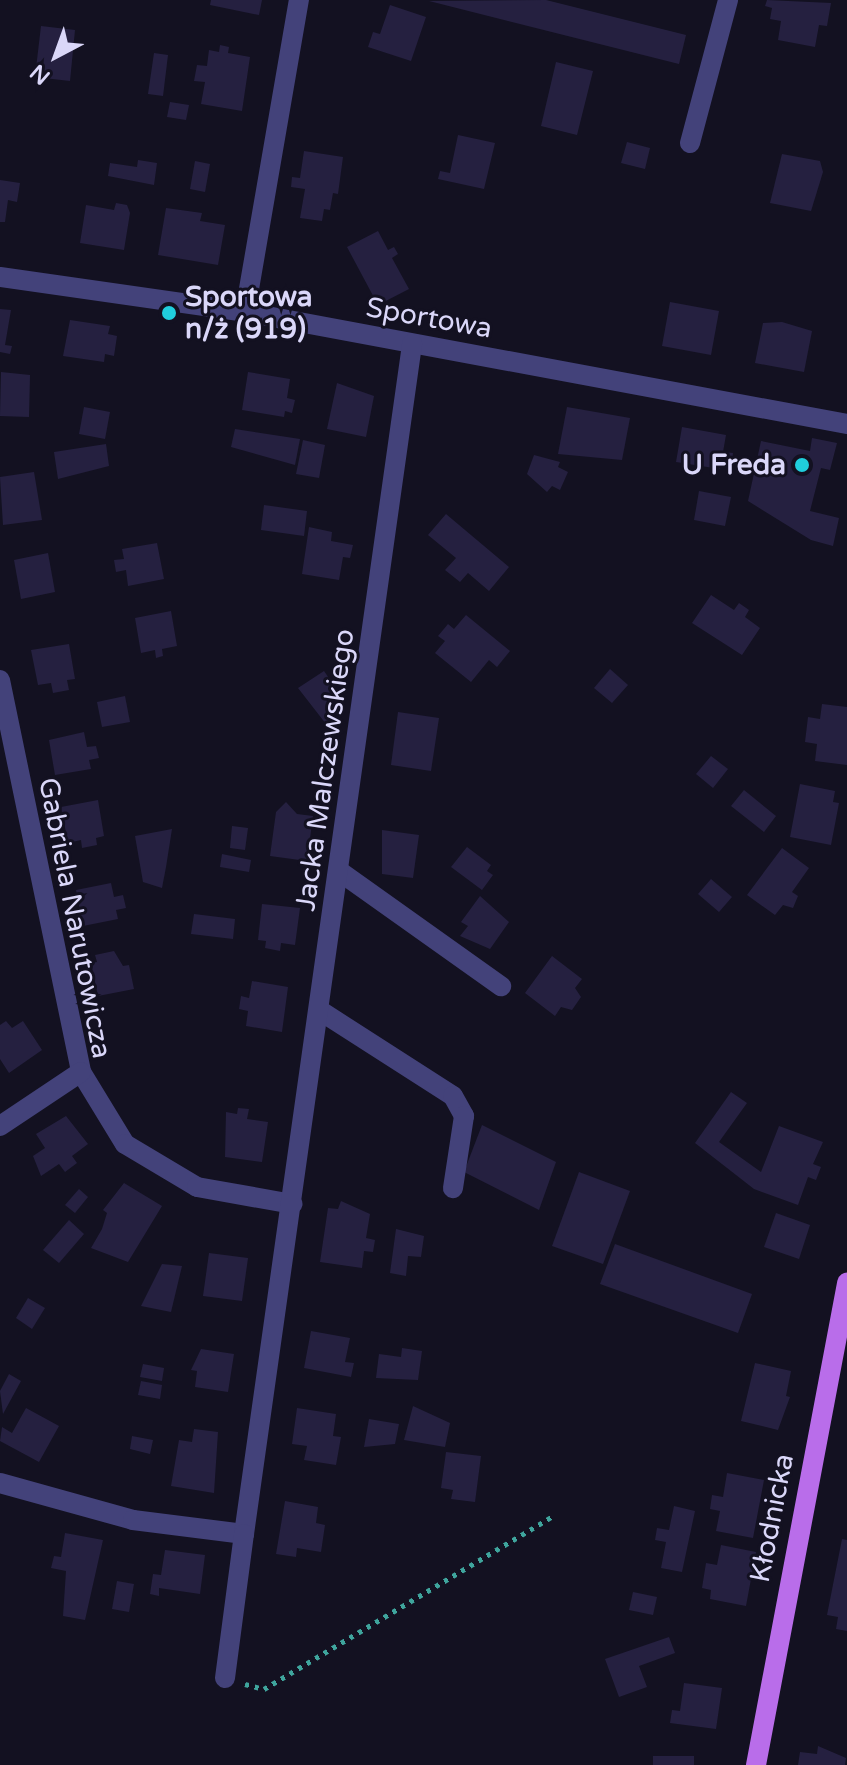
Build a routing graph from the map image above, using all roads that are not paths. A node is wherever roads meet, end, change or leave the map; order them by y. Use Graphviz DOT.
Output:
graph roads {
  1 [pos="299,0"];
  2 [pos="728,0"];
  3 [pos="690,143"];
  4 [pos="0,277"];
  5 [pos="245,312"];
  6 [pos="412,344"];
  7 [pos="847,424"];
  8 [pos="0,680"];
  9 [pos="339,871"];
  10 [pos="501,986"];
  11 [pos="319,1010"];
  12 [pos="81,1072"];
  13 [pos="0,1126"];
  14 [pos="453,1188"];
  15 [pos="292,1204"];
  16 [pos="847,1282"];
  17 [pos="0,1483"];
  18 [pos="244,1534"];
  19 [pos="225,1678"];
  20 [pos="756,1765"];
  1 -- 5 [label="street"];
  2 -- 3 [label="street"];
  4 -- 5 [label="street, Sportowa"];
  5 -- 6 [label="street, Sportowa"];
  6 -- 7 [label="street, Sportowa"];
  6 -- 9 [label="street, Jacka Malczewskiego"];
  8 -- 12 [label="street, Gabriela Narutowicza"];
  9 -- 10 [label="street"];
  9 -- 11 [label="street, Jacka Malczewskiego"];
  11 -- 14 [label="street"];
  11 -- 15 [label="street, Jacka Malczewskiego"];
  12 -- 13 [label="street, Gabriela Narutowicza"];
  12 -- 15 [label="street"];
  15 -- 18 [label="street, Jacka Malczewskiego"];
  16 -- 20 [label="main road, Kłodnicka"];
  17 -- 18 [label="street"];
  18 -- 19 [label="street, Jacka Malczewskiego"];
}
